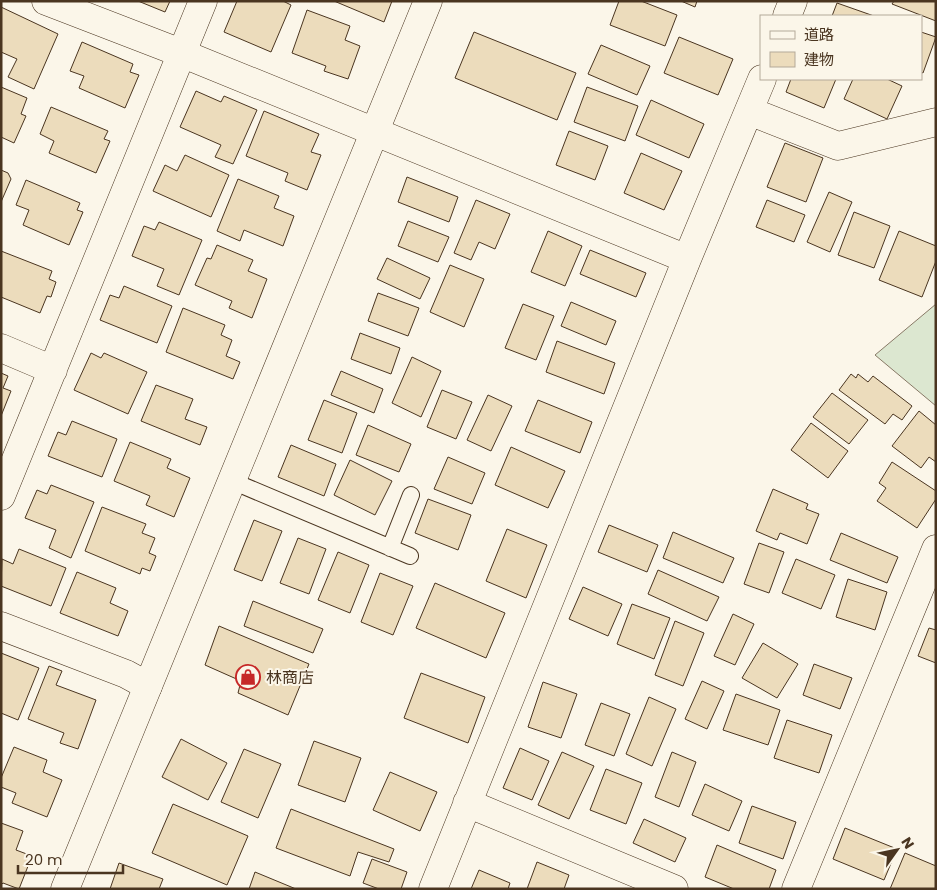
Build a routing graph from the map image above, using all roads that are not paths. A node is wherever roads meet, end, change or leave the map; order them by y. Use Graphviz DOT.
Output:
graph roads {
  1 [pos="46,1"];
  2 [pos="203,1"];
  3 [pos="428,1"];
  4 [pos="793,1"];
  5 [pos="787,15"];
  6 [pos="182,53"];
  7 [pos="762,80"];
  8 [pos="749,111"];
  9 [pos="936,122"];
  10 [pos="375,132"];
  11 [pos="687,259"];
  12 [pos="1,348"];
  13 [pos="53,370"];
  14 [pos="232,481"];
  15 [pos="411,495"];
  16 [pos="1,496"];
  17 [pos="390,548"];
  18 [pos="936,549"];
  19 [pos="410,556"];
  20 [pos="1,626"];
  21 [pos="148,686"];
  22 [pos="467,803"];
  23 [pos="65,889"];
  24 [pos="433,889"];
  25 [pos="674,889"];
  26 [pos="796,889"];
  1 -- 6 [label="street"];
  2 -- 6 [label="street"];
  3 -- 10 [label="street"];
  4 -- 5 [label="street"];
  6 -- 10 [label="street"];
  6 -- 13 [label="street"];
  7 -- 8 [label="street"];
  8 -- 9 [label="street"];
  8 -- 11 [label="street"];
  10 -- 11 [label="street"];
  10 -- 14 [label="street"];
  11 -- 22 [label="street"];
  12 -- 13 [label="street"];
  13 -- 16 [label="street"];
  14 -- 17 [label="lane"];
  14 -- 21 [label="street"];
  15 -- 17 [label="lane"];
  17 -- 19 [label="lane"];
  18 -- 26 [label="street"];
  20 -- 21 [label="street"];
  21 -- 23 [label="street"];
  22 -- 24 [label="street"];
  22 -- 25 [label="street"];
}
